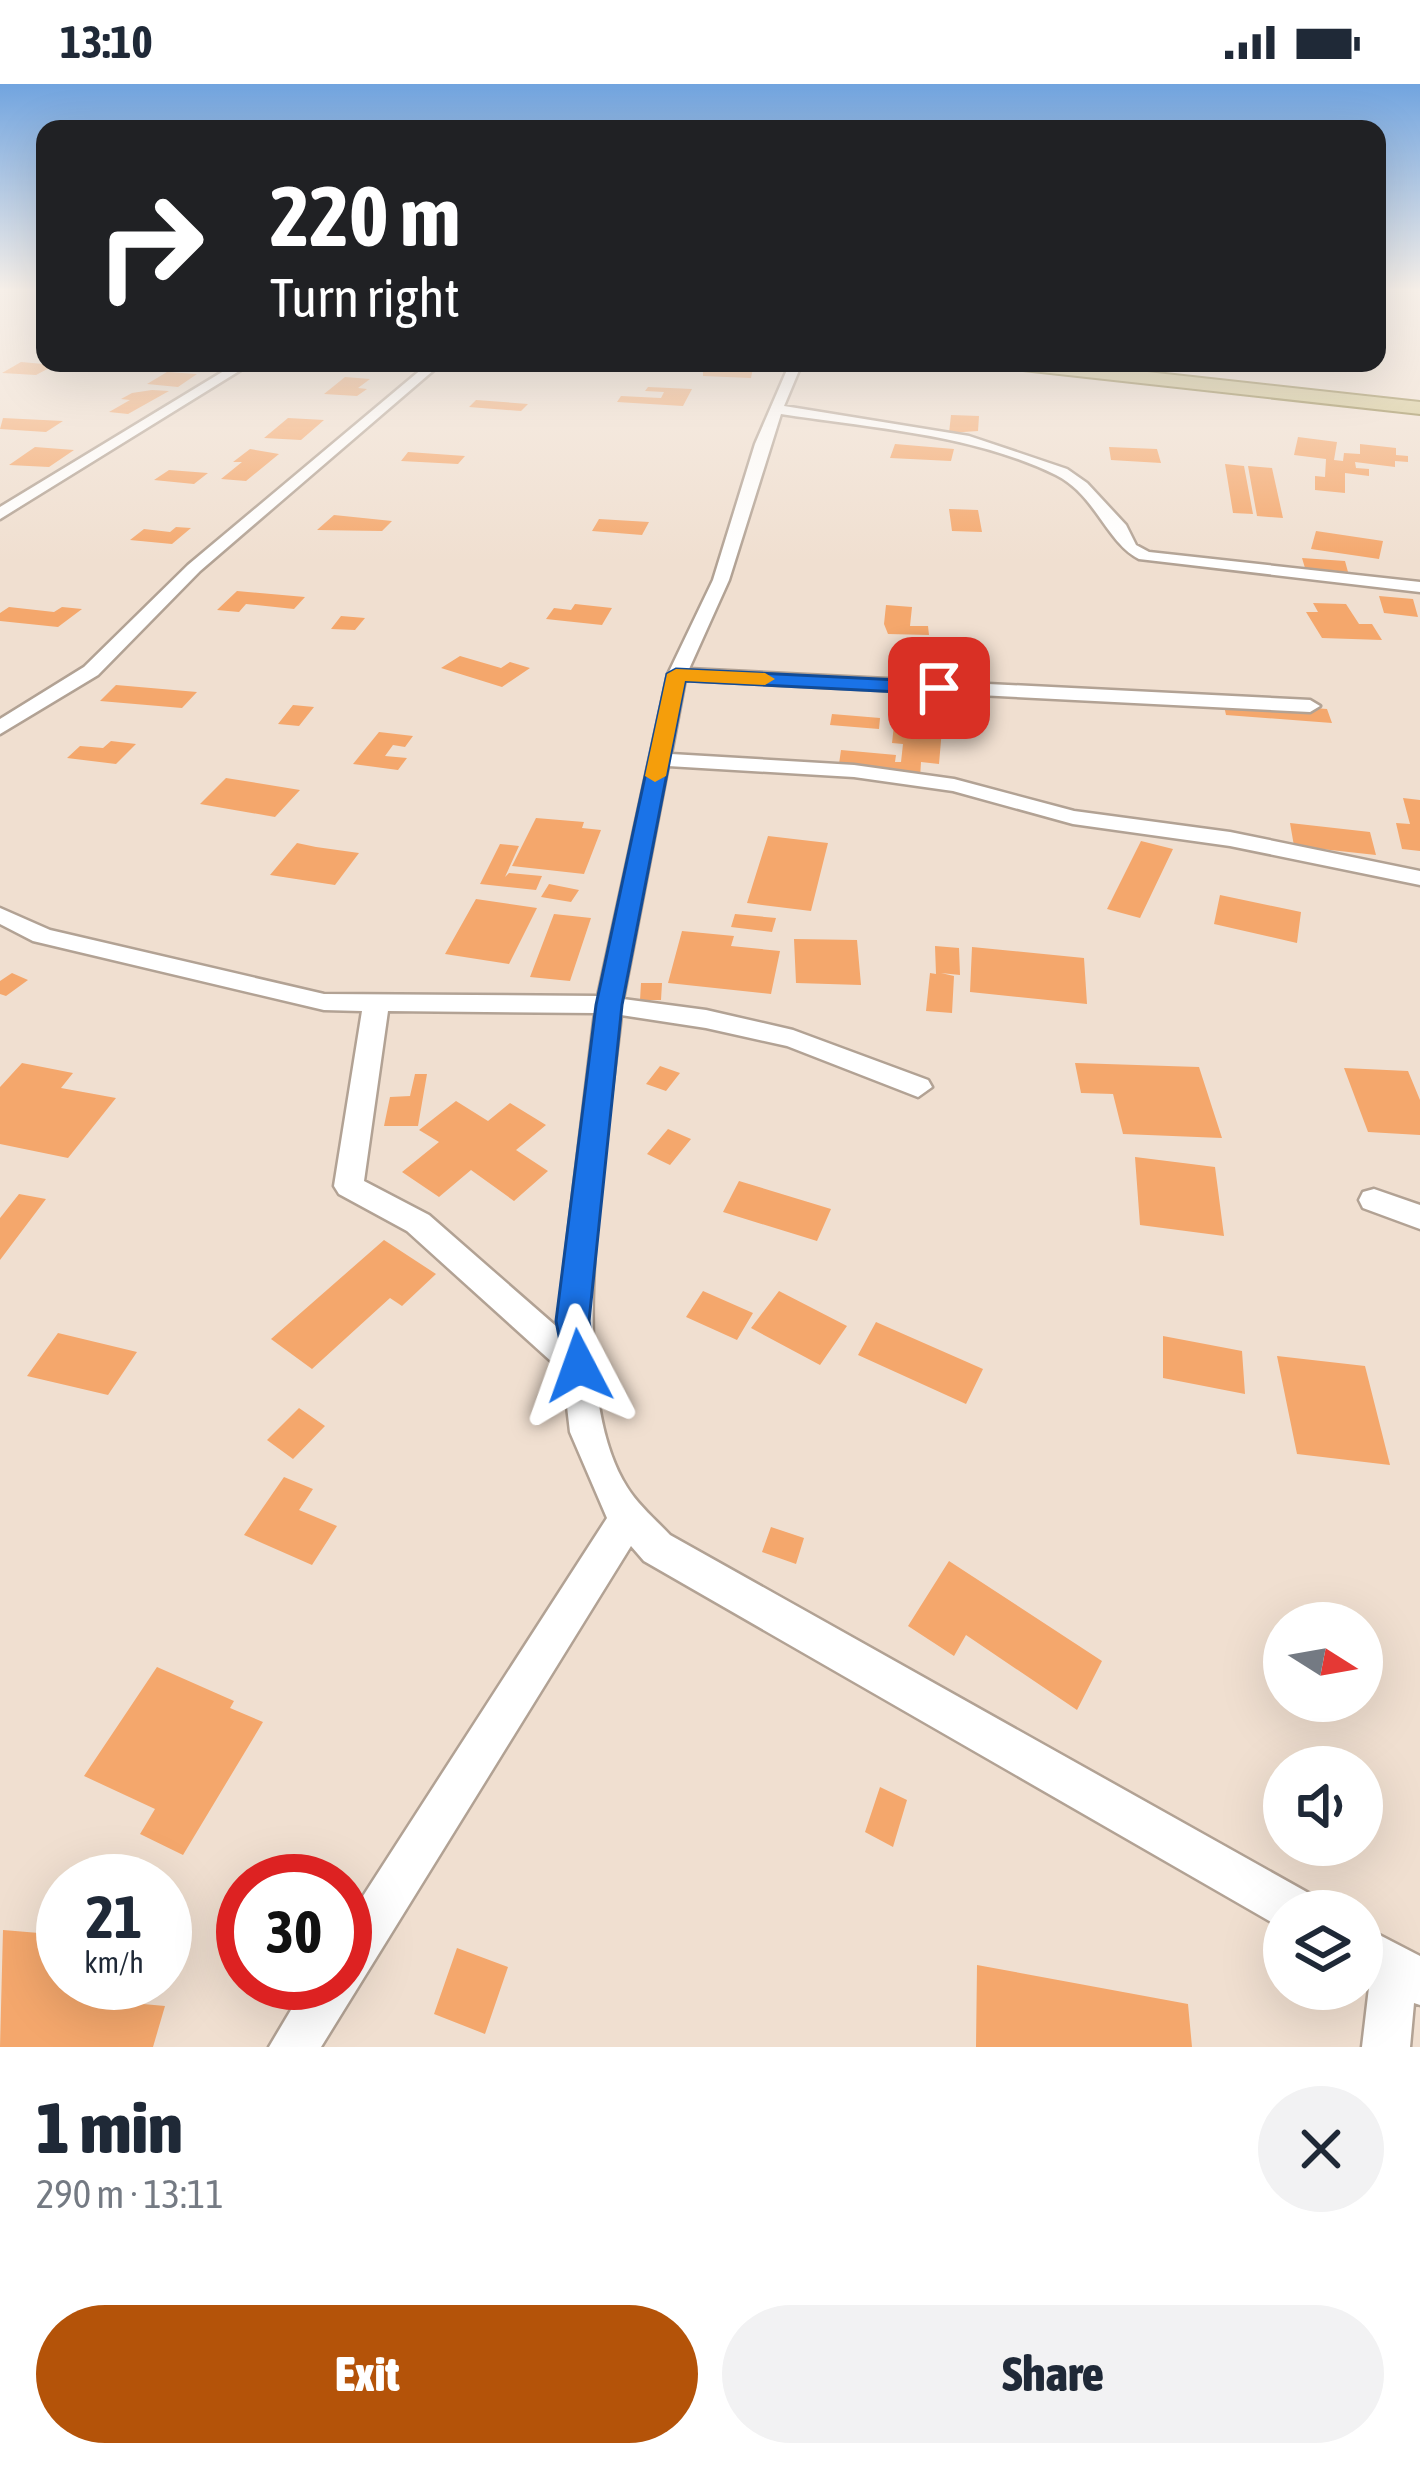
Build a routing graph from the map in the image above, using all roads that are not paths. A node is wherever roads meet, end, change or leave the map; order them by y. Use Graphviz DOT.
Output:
graph roads {
  1 [pos="219,380"];
  2 [pos="416,380"];
  3 [pos="789,380"];
  4 [pos="1164,380"];
  5 [pos="1420,408"];
  6 [pos="777,409"];
  7 [pos="0,514"];
  8 [pos="1420,586"];
  9 [pos="676,674"];
  10 [pos="1310,706"];
  11 [pos="0,728"];
  12 [pos="659,759"];
  13 [pos="1420,878"];
  14 [pos="0,915"];
  15 [pos="376,1003"];
  16 [pos="609,1005"];
  17 [pos="918,1087"];
  18 [pos="1374,1200"];
  19 [pos="1420,1216"];
  20 [pos="579,1366"];
  21 [pos="628,1518"];
  22 [pos="1263,1892"];
  23 [pos="372,1922"];
  24 [pos="1392,1966"];
  25 [pos="317,2010"];
  26 [pos="293,2047"];
  27 [pos="1386,2047"];
  1 -- 7 [label="street"];
  2 -- 11 [label="street"];
  3 -- 6 [label="street"];
  4 -- 5 [label="main road"];
  6 -- 8 [label="street"];
  6 -- 9 [label="street"];
  9 -- 10 [label="street"];
  9 -- 12 [label="street"];
  12 -- 13 [label="street"];
  12 -- 16 [label="street"];
  14 -- 15 [label="street"];
  15 -- 16 [label="street"];
  15 -- 20 [label="street"];
  16 -- 17 [label="street"];
  16 -- 20 [label="street"];
  18 -- 19 [label="street"];
  20 -- 21 [label="street"];
  21 -- 22 [label="street"];
  21 -- 23 [label="street"];
  24 -- 27 [label="street"];
  25 -- 26 [label="street"];
}
